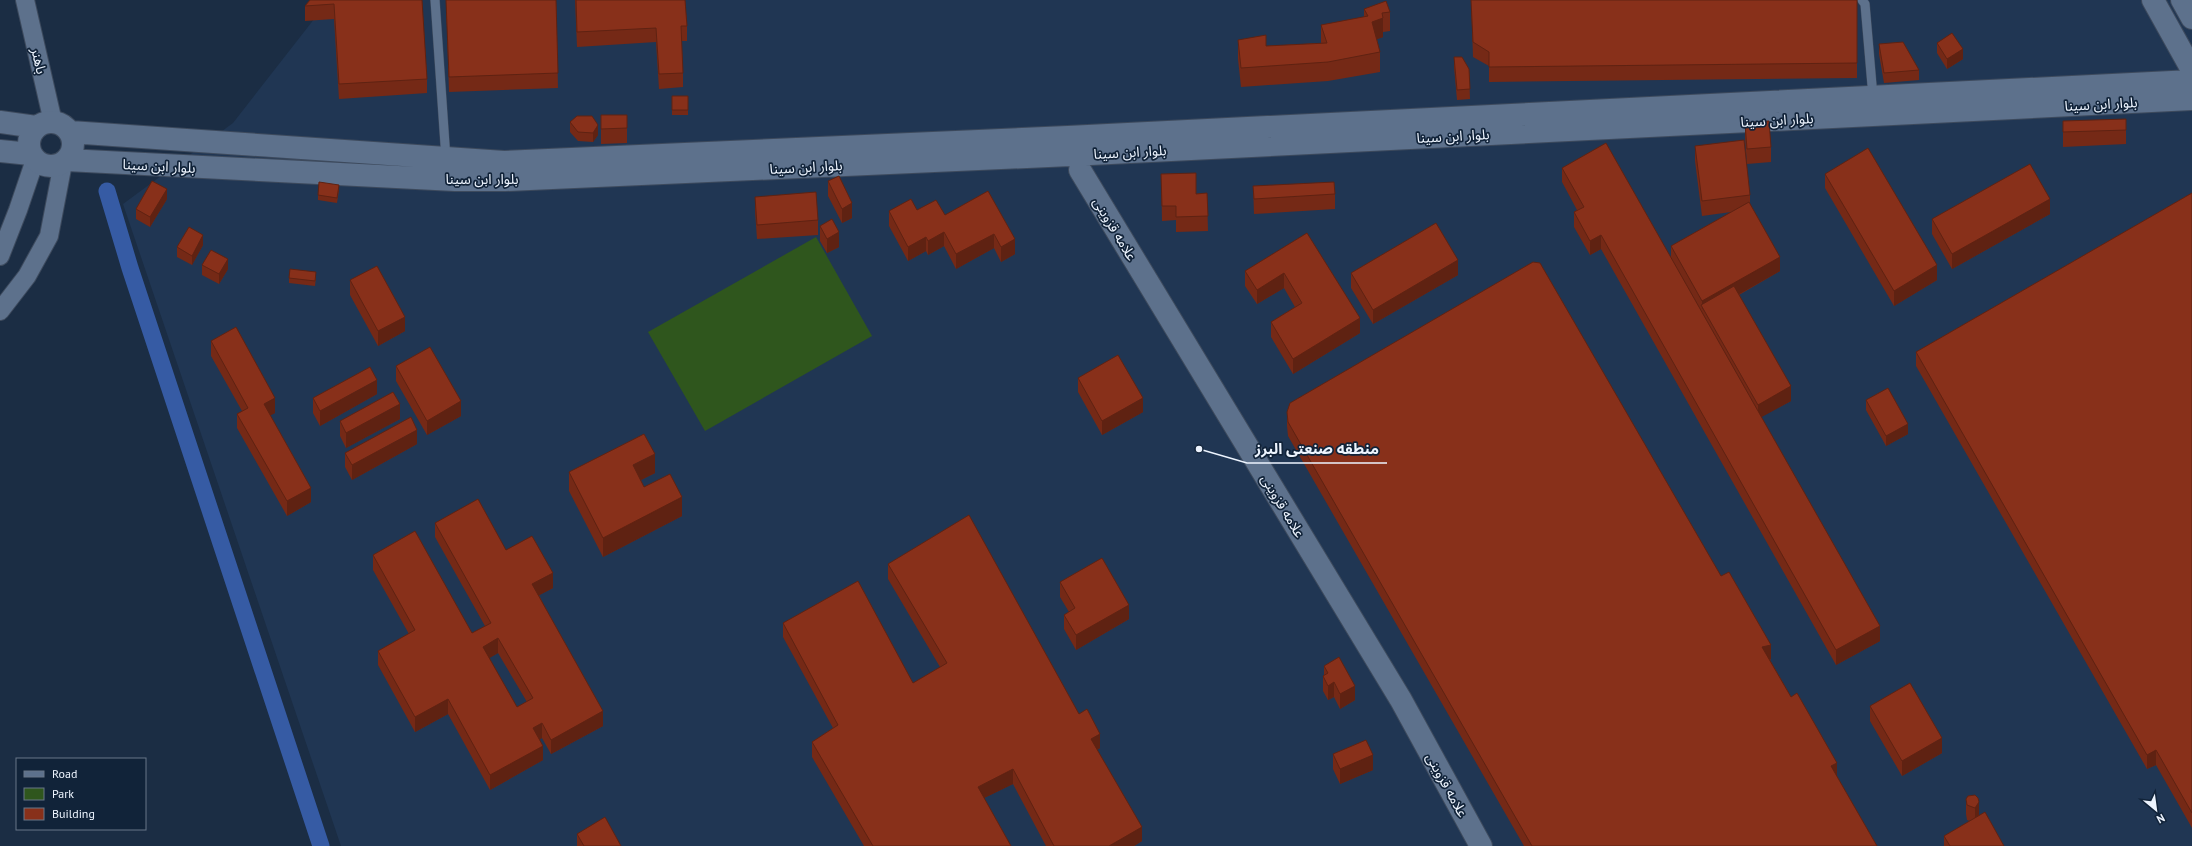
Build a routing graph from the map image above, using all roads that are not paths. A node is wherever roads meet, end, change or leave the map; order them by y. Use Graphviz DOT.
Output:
graph roads {
  1 [pos="25,0"];
  2 [pos="435,0"];
  3 [pos="1862,0"];
  4 [pos="2153,0"];
  5 [pos="2182,0"];
  6 [pos="2192,18"];
  7 [pos="2192,70"];
  8 [pos="2192,81"];
  9 [pos="1873,97"];
  10 [pos="2192,99"];
  11 [pos="0,122"];
  12 [pos="53,127"];
  13 [pos="0,151"];
  14 [pos="32,157"];
  15 [pos="446,158"];
  16 [pos="65,162"];
  17 [pos="1080,170"];
  18 [pos="1,248"];
  19 [pos="0,312"];
  20 [pos="1481,846"];
  1 -- 12 [label="street, باهنر"];
  2 -- 15 [label="lane"];
  3 -- 9 [label="lane"];
  4 -- 7 [label="street"];
  5 -- 6 [label="street"];
  8 -- 9 [label="street, بلوار ابن سینا"];
  9 -- 15 [label="street, بلوار ابن سینا"];
  10 -- 16 [label="street, بلوار ابن سینا"];
  11 -- 12 [label="street, بلوار ابن سینا"];
  12 -- 14 [label="street"];
  12 -- 15 [label="street, بلوار ابن سینا"];
  12 -- 16 [label="street"];
  13 -- 14 [label="street"];
  14 -- 16 [label="street"];
  14 -- 18 [label="street"];
  16 -- 19 [label="street"];
  17 -- 20 [label="street, علامه قزوینی"];
}
